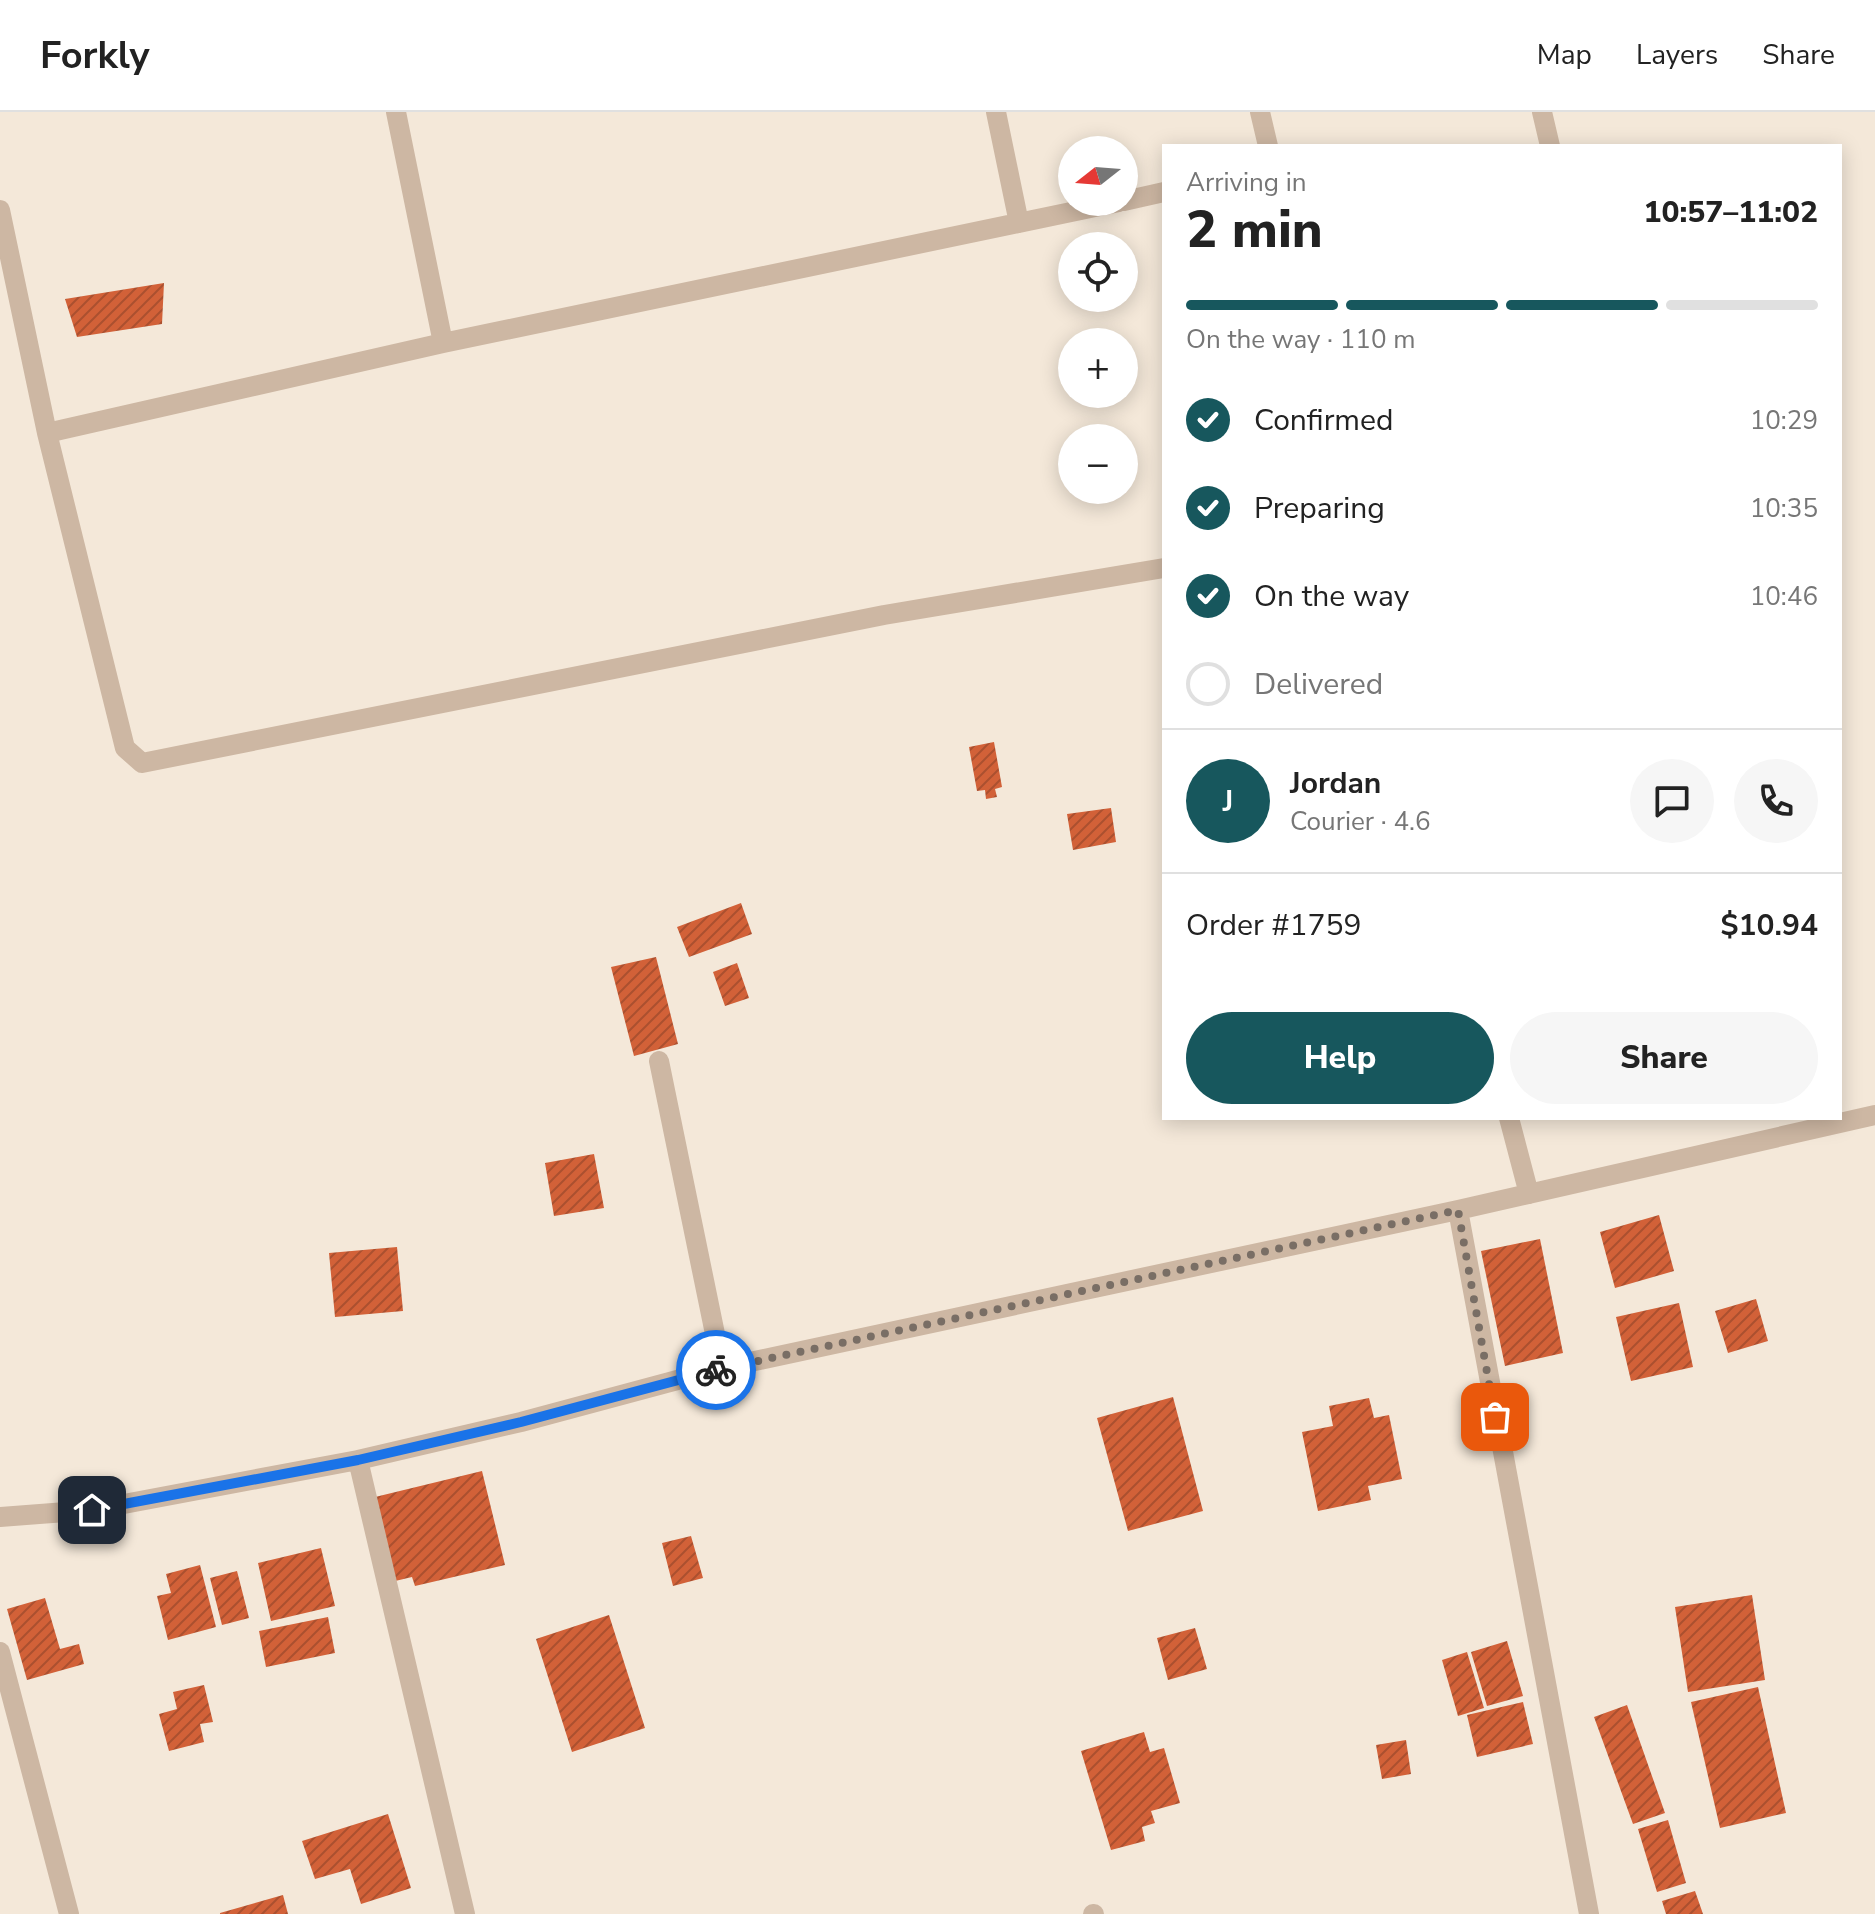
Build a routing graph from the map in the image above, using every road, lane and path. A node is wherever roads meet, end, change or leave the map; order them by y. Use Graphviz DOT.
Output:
graph roads {
  1 [pos="396,112"];
  2 [pos="996,112"];
  3 [pos="1260,112"];
  4 [pos="1542,112"];
  5 [pos="1268,144"];
  6 [pos="1550,144"];
  7 [pos="1162,192"];
  8 [pos="1138,197"];
  9 [pos="0,210"];
  10 [pos="1058,215"];
  11 [pos="1019,223"];
  12 [pos="443,343"];
  13 [pos="47,433"];
  14 [pos="1162,568"];
  15 [pos="659,1061"];
  16 [pos="1875,1115"];
  17 [pos="1510,1120"];
  18 [pos="1529,1194"];
  19 [pos="1458,1210"];
  20 [pos="722,1368"];
  21 [pos="358,1460"];
  22 [pos="0,1517"];
  23 [pos="0,1652"];
  24 [pos="69,1914"];
  25 [pos="465,1914"];
  26 [pos="1589,1914"];
  1 -- 12 [label="street"];
  2 -- 11 [label="street"];
  3 -- 5 [label="street"];
  4 -- 6 [label="street"];
  7 -- 8 [label="street"];
  9 -- 13 [label="street"];
  10 -- 11 [label="street"];
  11 -- 12 [label="street"];
  12 -- 13 [label="street"];
  13 -- 14 [label="street"];
  15 -- 20 [label="street"];
  16 -- 18 [label="street"];
  17 -- 18 [label="street"];
  18 -- 19 [label="street"];
  19 -- 20 [label="street"];
  19 -- 26 [label="street"];
  20 -- 21 [label="street"];
  21 -- 22 [label="street"];
  21 -- 25 [label="street"];
  23 -- 24 [label="street"];
}
